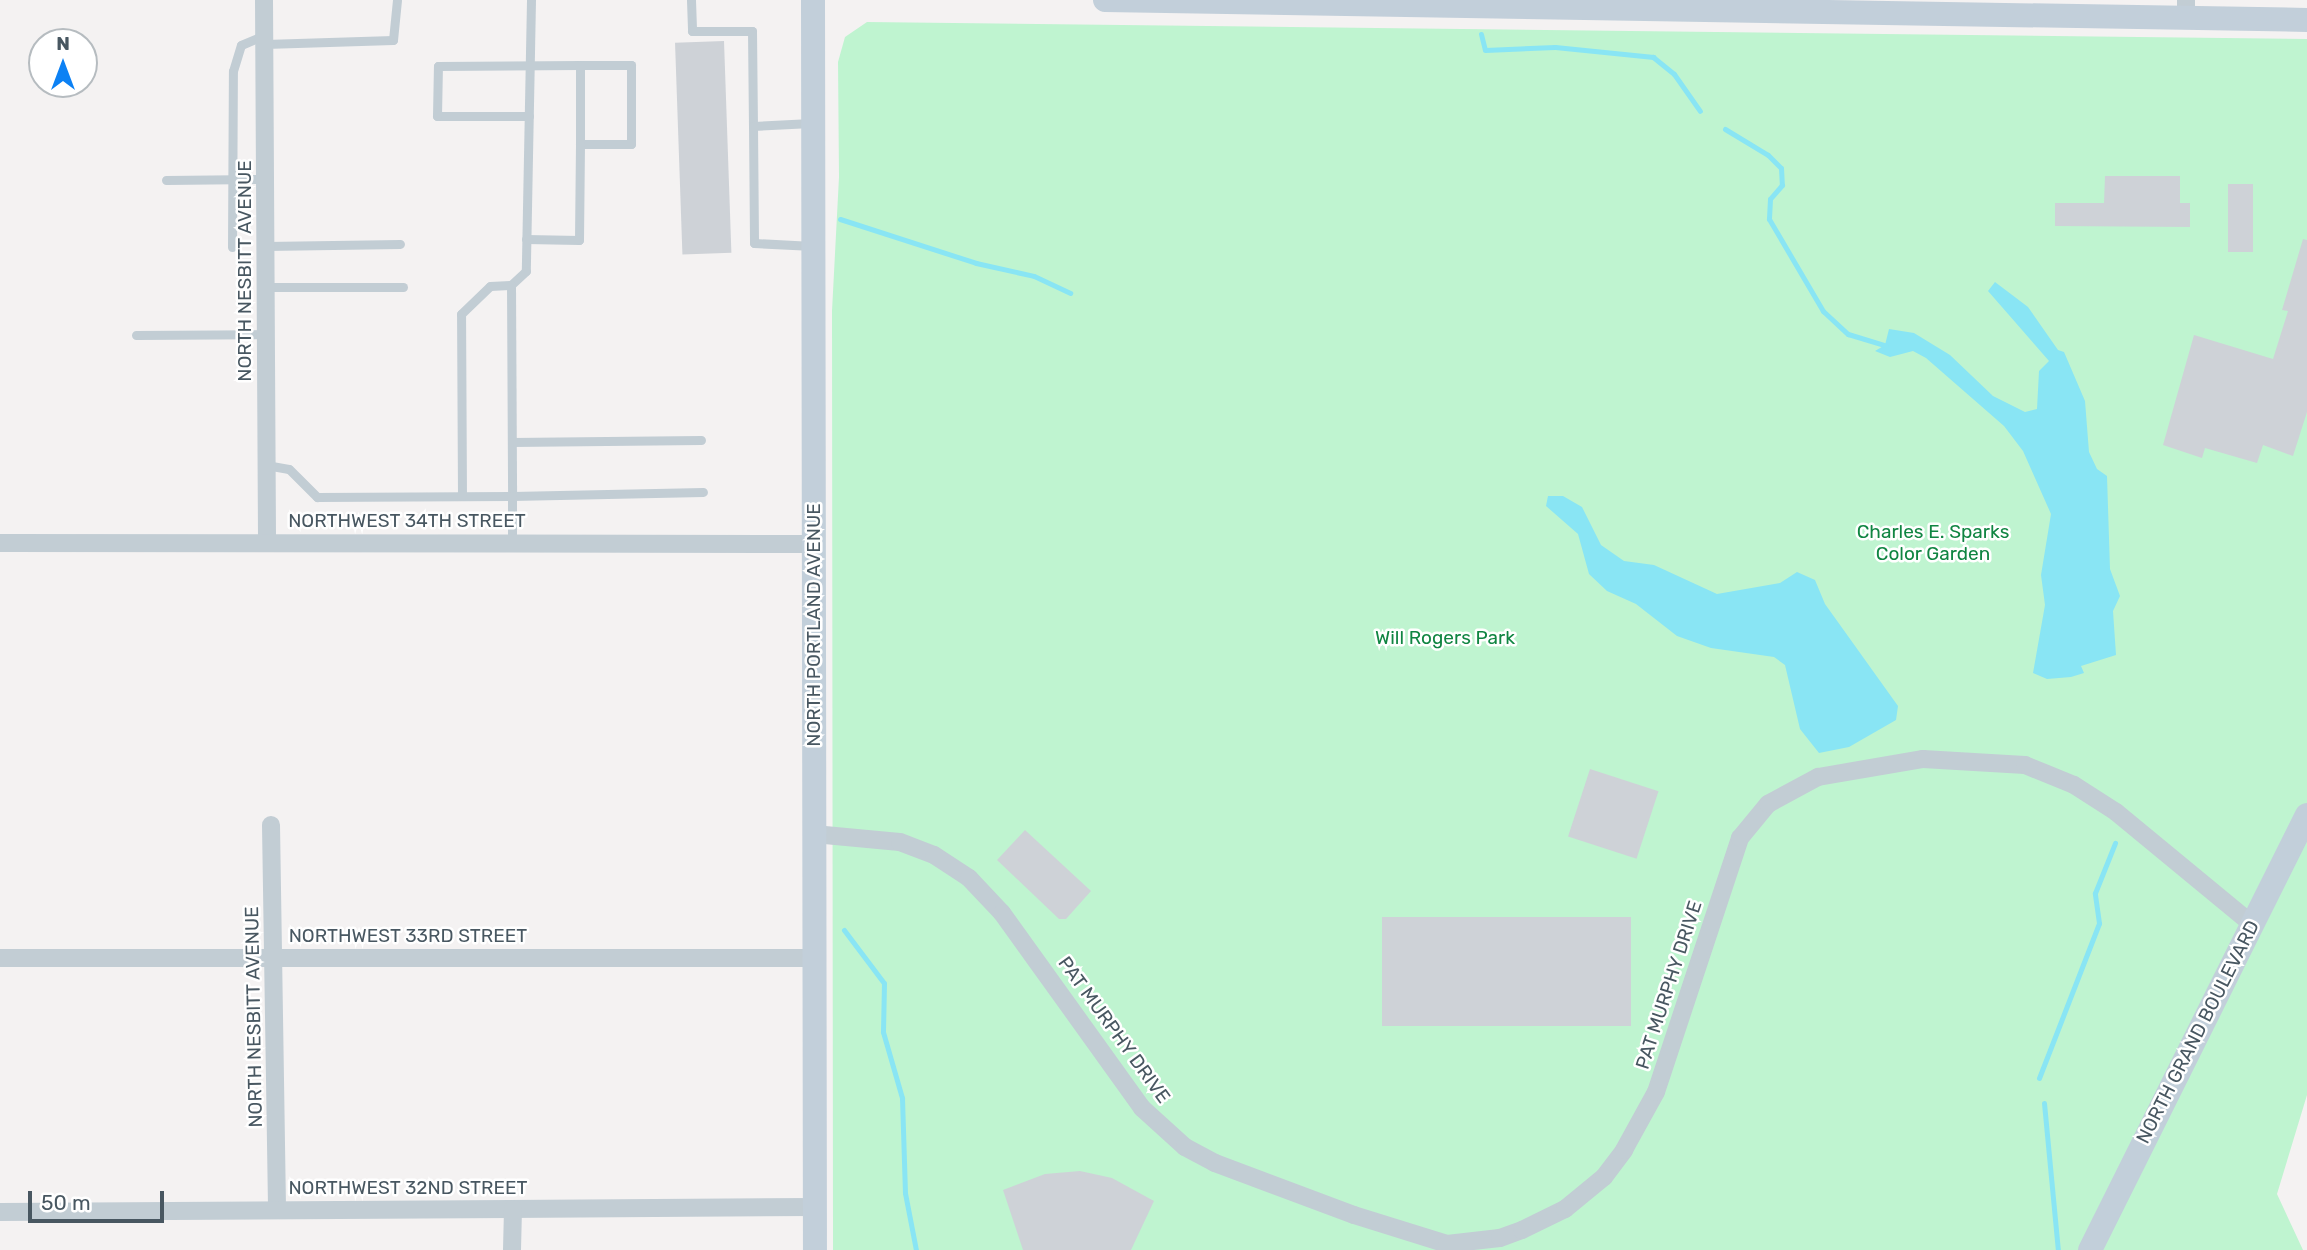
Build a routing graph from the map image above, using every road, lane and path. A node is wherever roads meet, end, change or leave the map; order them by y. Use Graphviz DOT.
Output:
graph roads {
  1 [pos="264,0"];
  2 [pos="397,0"];
  3 [pos="531,0"];
  4 [pos="691,0"];
  5 [pos="813,0"];
  6 [pos="1105,0"];
  7 [pos="1362,3"];
  8 [pos="1516,4"];
  9 [pos="1637,5"];
  10 [pos="1912,7"];
  11 [pos="2186,9"];
  12 [pos="2307,20"];
  13 [pos="265,39"];
  14 [pos="530,65"];
  15 [pos="580,65"];
  16 [pos="529,116"];
  17 [pos="813,123"];
  18 [pos="753,126"];
  19 [pos="580,144"];
  20 [pos="230,179"];
  21 [pos="265,179"];
  22 [pos="166,180"];
  23 [pos="526,239"];
  24 [pos="400,244"];
  25 [pos="265,246"];
  26 [pos="814,246"];
  27 [pos="232,247"];
  28 [pos="511,285"];
  29 [pos="266,287"];
  30 [pos="402,287"];
  31 [pos="266,334"];
  32 [pos="136,335"];
  33 [pos="701,440"];
  34 [pos="512,442"];
  35 [pos="266,465"];
  36 [pos="703,492"];
  37 [pos="462,496"];
  38 [pos="512,496"];
  39 [pos="267,542"];
  40 [pos="0,543"];
  41 [pos="512,543"];
  42 [pos="814,544"];
  43 [pos="2307,815"];
  44 [pos="271,825"];
  45 [pos="814,834"];
  46 [pos="2252,924"];
  47 [pos="275,957"];
  48 [pos="0,958"];
  49 [pos="815,958"];
  50 [pos="815,1206"];
  51 [pos="277,1209"];
  52 [pos="513,1209"];
  53 [pos="0,1212"];
  54 [pos="512,1250"];
  55 [pos="815,1250"];
  56 [pos="2090,1250"];
  1 -- 13 [label="street, NORTH NESBITT AVENUE"];
  2 -- 13 [label="lane"];
  3 -- 14 [label="lane"];
  4 -- 18 [label="lane"];
  5 -- 17 [label="main road, NORTH PORTLAND AVENUE"];
  6 -- 7 [label="main road"];
  7 -- 8 [label="main road"];
  8 -- 9 [label="main road"];
  9 -- 10 [label="main road"];
  10 -- 11 [label="main road"];
  11 -- 12 [label="main road"];
  13 -- 20 [label="lane"];
  13 -- 21 [label="street, NORTH NESBITT AVENUE"];
  14 -- 15 [label="lane"];
  14 -- 16 [label="lane"];
  14 -- 16 [label="lane"];
  15 -- 19 [label="lane"];
  15 -- 19 [label="lane"];
  16 -- 23 [label="lane"];
  17 -- 18 [label="lane"];
  17 -- 26 [label="main road, NORTH PORTLAND AVENUE"];
  18 -- 26 [label="lane"];
  19 -- 23 [label="lane"];
  20 -- 21 [label="lane"];
  20 -- 22 [label="lane"];
  20 -- 27 [label="lane"];
  21 -- 25 [label="street, NORTH NESBITT AVENUE"];
  23 -- 28 [label="lane"];
  24 -- 25 [label="lane"];
  25 -- 29 [label="street, NORTH NESBITT AVENUE"];
  26 -- 42 [label="main road, NORTH PORTLAND AVENUE"];
  28 -- 34 [label="lane"];
  28 -- 37 [label="lane"];
  29 -- 30 [label="lane"];
  29 -- 31 [label="street, NORTH NESBITT AVENUE"];
  31 -- 32 [label="lane"];
  31 -- 35 [label="street, NORTH NESBITT AVENUE"];
  33 -- 34 [label="lane"];
  34 -- 38 [label="lane"];
  35 -- 37 [label="lane"];
  35 -- 39 [label="street, NORTH NESBITT AVENUE"];
  36 -- 38 [label="lane"];
  37 -- 38 [label="lane"];
  38 -- 41 [label="lane"];
  39 -- 40 [label="street, NORTHWEST 34TH STREET"];
  39 -- 41 [label="street, NORTHWEST 34TH STREET"];
  41 -- 42 [label="street, NORTHWEST 34TH STREET"];
  42 -- 45 [label="main road, NORTH PORTLAND AVENUE"];
  43 -- 46 [label="main road, NORTH GRAND BOULEVARD"];
  44 -- 47 [label="street, NORTH NESBITT AVENUE"];
  45 -- 46 [label="street, PAT MURPHY DRIVE"];
  45 -- 49 [label="main road, NORTH PORTLAND AVENUE"];
  46 -- 56 [label="main road, NORTH GRAND BOULEVARD"];
  47 -- 48 [label="street, NORTHWEST 33RD STREET"];
  47 -- 49 [label="street, NORTHWEST 33RD STREET"];
  47 -- 51 [label="street, NORTH NESBITT AVENUE"];
  49 -- 50 [label="main road, NORTH PORTLAND AVENUE"];
  50 -- 52 [label="street, NORTHWEST 32ND STREET"];
  50 -- 55 [label="main road, NORTH PORTLAND AVENUE"];
  51 -- 52 [label="street, NORTHWEST 32ND STREET"];
  51 -- 53 [label="street, NORTHWEST 32ND STREET"];
  52 -- 54 [label="street"];
}
